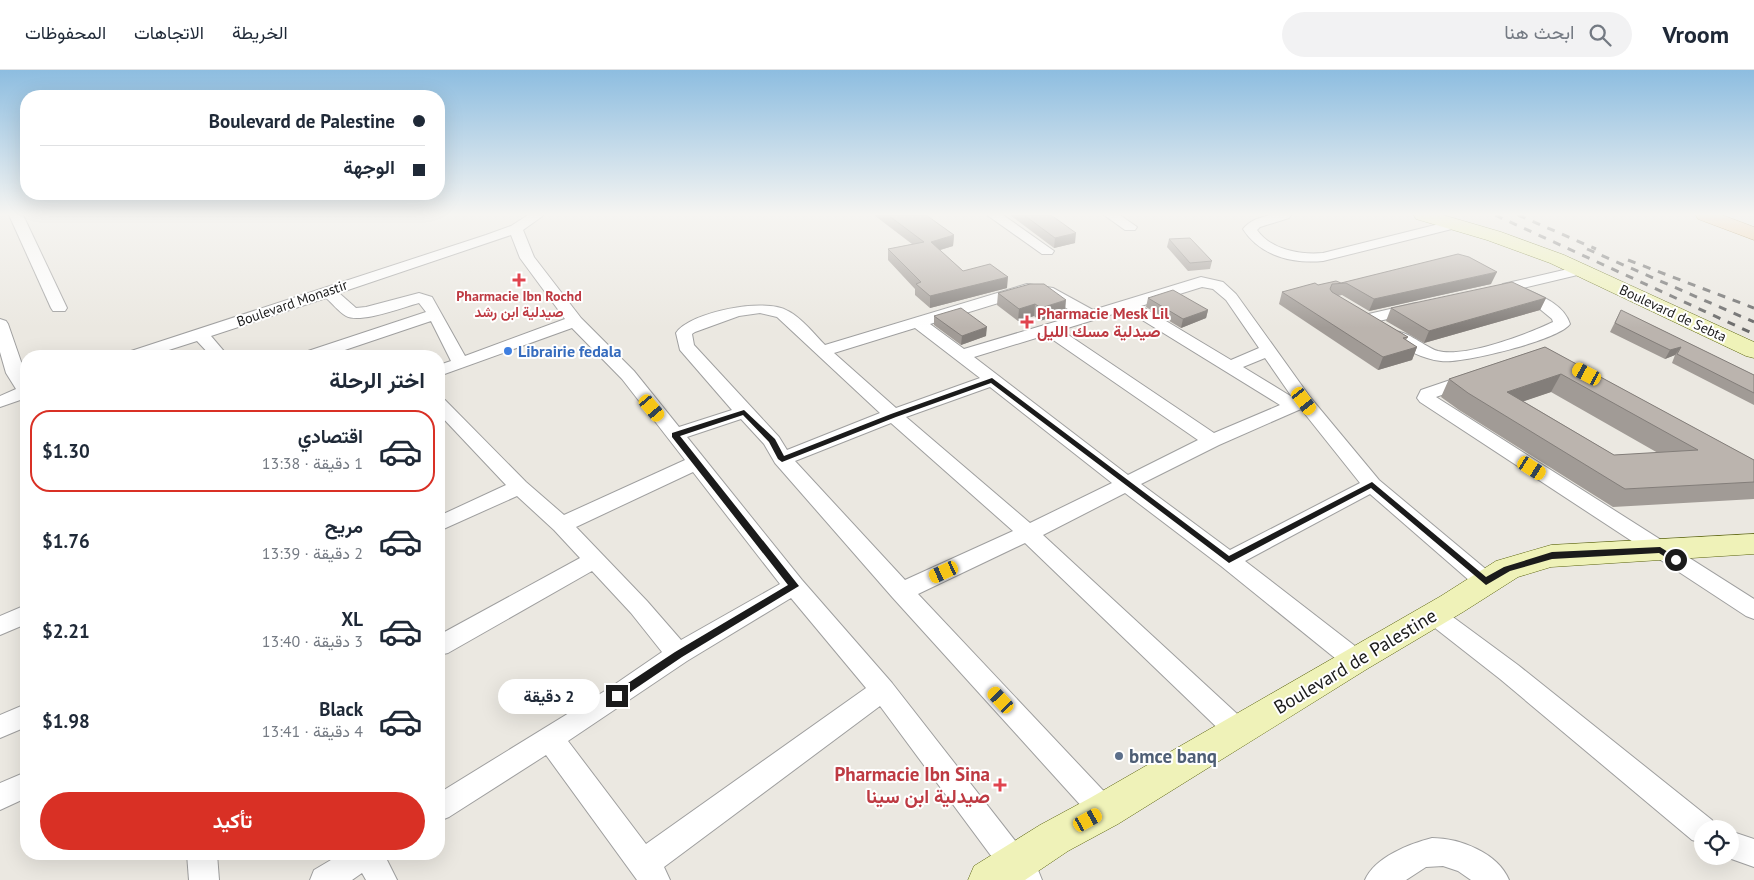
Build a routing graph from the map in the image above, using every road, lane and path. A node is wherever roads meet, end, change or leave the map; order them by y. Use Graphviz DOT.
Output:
graph roads {
  1 [pos="33,253"];
  2 [pos="445,253"];
  3 [pos="518,253"];
  4 [pos="525,253"];
  5 [pos="1284,253"];
  6 [pos="1340,253"];
  7 [pos="1540,253"];
  8 [pos="527,258"];
  9 [pos="1581,270"];
  10 [pos="1506,283"];
  11 [pos="327,291"];
  12 [pos="1489,291"];
  13 [pos="1127,304"];
  14 [pos="1432,304"];
  15 [pos="59,308"];
  16 [pos="1351,310"];
  17 [pos="435,314"];
  18 [pos="1090,315"];
  19 [pos="1366,319"];
  20 [pos="575,321"];
  21 [pos="919,323"];
  22 [pos="0,324"];
  23 [pos="1049,329"];
  24 [pos="200,334"];
  25 [pos="4,346"];
  26 [pos="152,350"];
  27 [pos="215,350"];
  28 [pos="329,350"];
  29 [pos="1269,350"];
  30 [pos="1754,351"];
  31 [pos="822,352"];
  32 [pos="960,356"];
  33 [pos="460,362"];
  34 [pos="1231,366"];
  35 [pos="445,368"];
  36 [pos="1485,373"];
  37 [pos="20,380"];
  38 [pos="992,380"];
  39 [pos="20,394"];
  40 [pos="0,402"];
  41 [pos="1298,403"];
  42 [pos="445,410"];
  43 [pos="744,412"];
  44 [pos="893,415"];
  45 [pos="675,435"];
  46 [pos="1212,441"];
  47 [pos="782,459"];
  48 [pos="698,462"];
  49 [pos="1129,484"];
  50 [pos="1372,485"];
  51 [pos="519,487"];
  52 [pos="445,521"];
  53 [pos="562,525"];
  54 [pos="1028,533"];
  55 [pos="1754,544"];
  56 [pos="1660,550"];
  57 [pos="595,560"];
  58 [pos="1229,560"];
  59 [pos="1486,582"];
  60 [pos="794,586"];
  61 [pos="901,592"];
  62 [pos="1754,610"];
  63 [pos="1434,615"];
  64 [pos="20,617"];
  65 [pos="0,625"];
  66 [pos="445,643"];
  67 [pos="678,654"];
  68 [pos="1355,660"];
  69 [pos="883,690"];
  70 [pos="20,718"];
  71 [pos="0,727"];
  72 [pos="1238,731"];
  73 [pos="549,737"];
  74 [pos="20,787"];
  75 [pos="0,797"];
  76 [pos="445,804"];
  77 [pos="1104,811"];
  78 [pos="1694,823"];
  79 [pos="1739,848"];
  80 [pos="1754,853"];
  81 [pos="202,860"];
  82 [pos="358,860"];
  83 [pos="371,860"];
  84 [pos="649,872"];
  85 [pos="1010,875"];
  86 [pos="204,880"];
  87 [pos="325,880"];
  88 [pos="382,880"];
  89 [pos="1380,880"];
  90 [pos="1494,880"];
  1 -- 15 [label="street"];
  2 -- 11 [label="street, Boulevard Monastir"];
  3 -- 8 [label="street"];
  4 -- 8 [label="street"];
  5 -- 6 [label="street"];
  7 -- 9 [label="street, Boulevard de Sebta"];
  8 -- 20 [label="street"];
  9 -- 10 [label="street"];
  9 -- 30 [label="street, Boulevard de Sebta"];
  10 -- 12 [label="street"];
  10 -- 19 [label="street"];
  11 -- 17 [label="street"];
  11 -- 24 [label="street, Boulevard Monastir"];
  13 -- 18 [label="street"];
  13 -- 29 [label="street"];
  13 -- 34 [label="street"];
  14 -- 19 [label="street"];
  16 -- 19 [label="street"];
  17 -- 28 [label="street"];
  17 -- 33 [label="street"];
  18 -- 21 [label="street"];
  18 -- 23 [label="street"];
  20 -- 33 [label="street"];
  20 -- 45 [label="street"];
  21 -- 31 [label="street"];
  21 -- 32 [label="street"];
  22 -- 25 [label="street"];
  23 -- 32 [label="street"];
  23 -- 46 [label="street"];
  24 -- 26 [label="street, Boulevard Monastir"];
  24 -- 27 [label="street"];
  25 -- 37 [label="street"];
  29 -- 34 [label="street"];
  29 -- 41 [label="street"];
  31 -- 43 [label="street"];
  31 -- 44 [label="street"];
  32 -- 38 [label="street"];
  33 -- 35 [label="street"];
  34 -- 41 [label="street"];
  36 -- 56 [label="street"];
  38 -- 44 [label="street"];
  38 -- 49 [label="street"];
  39 -- 40 [label="street"];
  41 -- 46 [label="street"];
  41 -- 50 [label="street"];
  42 -- 51 [label="street"];
  43 -- 45 [label="street"];
  43 -- 47 [label="street"];
  44 -- 47 [label="street"];
  44 -- 54 [label="street"];
  45 -- 48 [label="street"];
  46 -- 49 [label="street"];
  47 -- 61 [label="street"];
  48 -- 53 [label="street"];
  48 -- 60 [label="street"];
  49 -- 54 [label="street"];
  49 -- 58 [label="street"];
  50 -- 58 [label="street"];
  50 -- 59 [label="street"];
  51 -- 52 [label="street"];
  51 -- 53 [label="street"];
  53 -- 57 [label="street"];
  54 -- 61 [label="street"];
  54 -- 72 [label="street"];
  55 -- 56 [label="street, Boulevard de Palestine"];
  56 -- 59 [label="street, Boulevard de Palestine"];
  56 -- 62 [label="street"];
  57 -- 66 [label="street"];
  57 -- 67 [label="street"];
  58 -- 68 [label="street"];
  59 -- 63 [label="street, Boulevard de Palestine"];
  60 -- 67 [label="street"];
  60 -- 69 [label="street"];
  61 -- 77 [label="street"];
  63 -- 68 [label="street, Boulevard de Palestine"];
  63 -- 78 [label="street"];
  64 -- 65 [label="street"];
  67 -- 73 [label="street"];
  68 -- 72 [label="street, Boulevard de Palestine"];
  69 -- 84 [label="street"];
  69 -- 85 [label="street"];
  70 -- 71 [label="street"];
  72 -- 77 [label="street, Boulevard de Palestine"];
  73 -- 76 [label="street"];
  73 -- 84 [label="street"];
  74 -- 75 [label="street"];
  77 -- 85 [label="street, Boulevard de Palestine"];
  79 -- 80 [label="street"];
  81 -- 86 [label="street"];
  82 -- 87 [label="street"];
  83 -- 88 [label="street"];
  89 -- 90 [label="street"];
}
